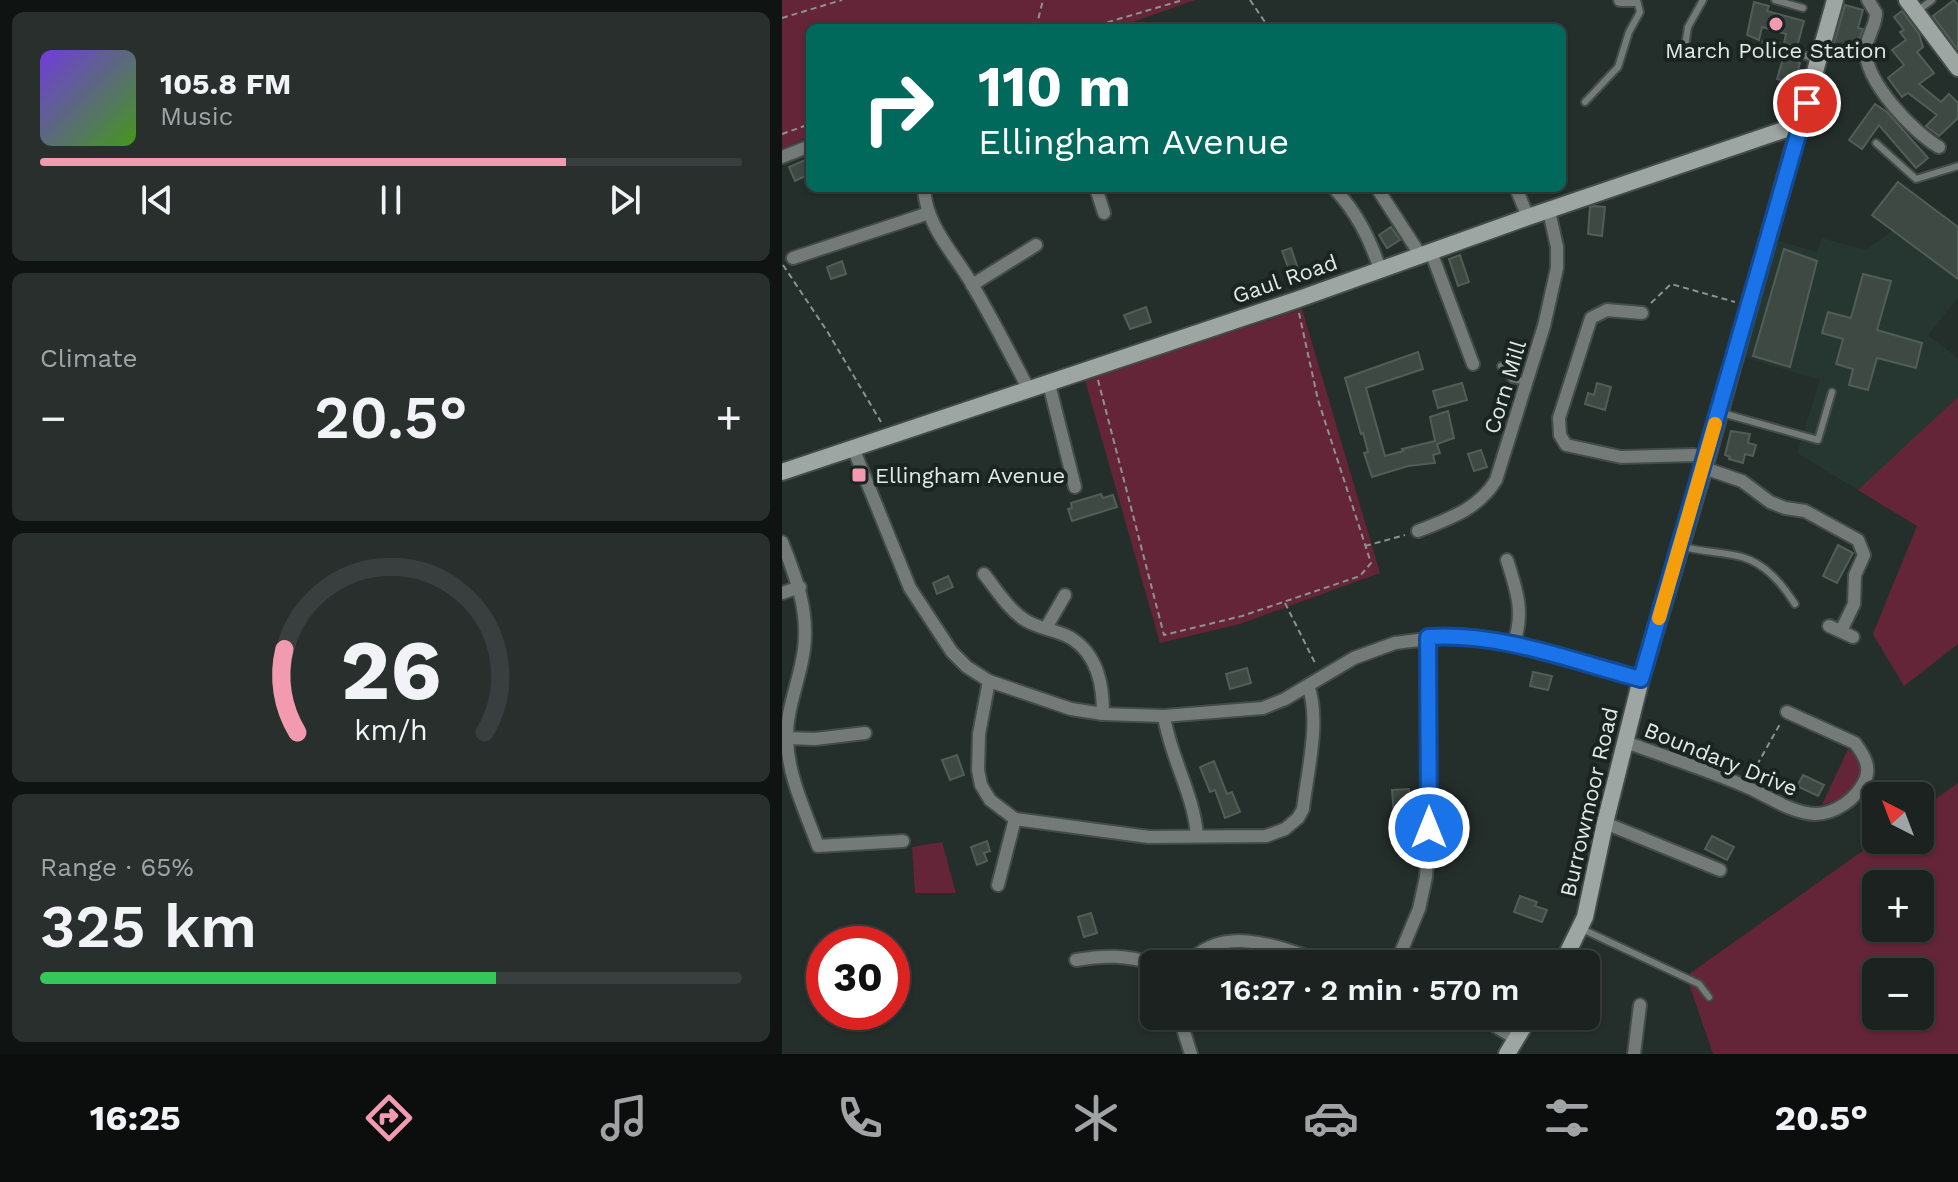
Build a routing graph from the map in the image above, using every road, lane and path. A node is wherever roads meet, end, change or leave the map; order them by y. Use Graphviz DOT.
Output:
graph roads {
  1 [pos="842,0"];
  2 [pos="1043,0"];
  3 [pos="1183,0"];
  4 [pos="1250,0"];
  5 [pos="1620,0"];
  6 [pos="1636,0"];
  7 [pos="1703,0"];
  8 [pos="1775,0"];
  9 [pos="1835,0"];
  10 [pos="1868,0"];
  11 [pos="1932,0"];
  12 [pos="1911,6"];
  13 [pos="1803,8"];
  14 [pos="782,18"];
  15 [pos="1037,24"];
  16 [pos="1102,24"];
  17 [pos="1266,24"];
  18 [pos="1766,43"];
  19 [pos="1685,46"];
  20 [pos="1818,60"];
  21 [pos="1958,67"];
  22 [pos="1585,102"];
  23 [pos="1801,124"];
  24 [pos="806,125"];
  25 [pos="782,134"];
  26 [pos="1876,143"];
  27 [pos="1939,147"];
  28 [pos="806,148"];
  29 [pos="782,157"];
  30 [pos="1958,166"];
  31 [pos="925,192"];
  32 [pos="1097,192"];
  33 [pos="1338,192"];
  34 [pos="1380,192"];
  35 [pos="1518,192"];
  36 [pos="1549,211"];
  37 [pos="929,213"];
  38 [pos="1104,213"];
  39 [pos="1528,217"];
  40 [pos="1036,245"];
  41 [pos="1426,254"];
  42 [pos="788,261"];
  43 [pos="1380,269"];
  44 [pos="972,285"];
  45 [pos="1296,300"];
  46 [pos="1748,305"];
  47 [pos="1642,313"];
  48 [pos="1473,364"];
  49 [pos="1501,366"];
  50 [pos="1095,368"];
  51 [pos="1527,382"];
  52 [pos="1049,384"];
  53 [pos="1029,390"];
  54 [pos="1832,392"];
  55 [pos="1719,412"];
  56 [pos="888,437"];
  57 [pos="853,448"];
  58 [pos="1705,463"];
  59 [pos="782,472"];
  60 [pos="1075,487"];
  61 [pos="1418,531"];
  62 [pos="782,542"];
  63 [pos="1365,546"];
  64 [pos="1681,546"];
  65 [pos="1507,560"];
  66 [pos="984,574"];
  67 [pos="800,587"];
  68 [pos="782,593"];
  69 [pos="1065,595"];
  70 [pos="1285,602"];
  71 [pos="1795,604"];
  72 [pos="1046,628"];
  73 [pos="1841,631"];
  74 [pos="1428,637"];
  75 [pos="1513,645"];
  76 [pos="1322,676"];
  77 [pos="1641,679"];
  78 [pos="989,681"];
  79 [pos="1308,686"];
  80 [pos="785,712"];
  81 [pos="1787,712"];
  82 [pos="1103,714"];
  83 [pos="1164,716"];
  84 [pos="865,733"];
  85 [pos="787,738"];
  86 [pos="1626,742"];
  87 [pos="1745,786"];
  88 [pos="1015,819"];
  89 [pos="1605,823"];
  90 [pos="1197,836"];
  91 [pos="903,841"];
  92 [pos="1720,870"];
  93 [pos="998,885"];
  94 [pos="1580,928"];
  95 [pos="1203,950"];
  96 [pos="1285,950"];
  97 [pos="1402,950"];
  98 [pos="1569,950"];
  99 [pos="1140,959"];
  100 [pos="1076,960"];
  101 [pos="1709,997"];
  102 [pos="1640,1005"];
  103 [pos="1183,1030"];
  104 [pos="1492,1030"];
  105 [pos="1522,1030"];
  106 [pos="1510,1050"];
  107 [pos="1190,1054"];
  108 [pos="1634,1054"];
  1 -- 14 [label="path"];
  2 -- 15 [label="path"];
  3 -- 16 [label="path"];
  4 -- 17 [label="path"];
  5 -- 6 [label="street"];
  6 -- 22 [label="lane"];
  7 -- 19 [label="lane"];
  8 -- 13 [label="lane"];
  9 -- 20 [label="street, Burrowmoor Road"];
  10 -- 27 [label="street"];
  11 -- 12 [label="lane"];
  12 -- 21 [label="street"];
  18 -- 20 [label="lane"];
  20 -- 23 [label="street, Burrowmoor Road"];
  23 -- 36 [label="street, Gaul Road"];
  23 -- 46 [label="street, Burrowmoor Road"];
  24 -- 25 [label="path"];
  26 -- 30 [label="lane"];
  28 -- 29 [label="street"];
  31 -- 37 [label="street"];
  32 -- 38 [label="street"];
  33 -- 43 [label="street"];
  34 -- 41 [label="street"];
  35 -- 39 [label="street"];
  36 -- 39 [label="street, Gaul Road"];
  36 -- 51 [label="street, Corn Mill"];
  37 -- 42 [label="street"];
  37 -- 44 [label="street"];
  39 -- 41 [label="street, Gaul Road"];
  40 -- 44 [label="street"];
  41 -- 43 [label="street, Gaul Road"];
  41 -- 48 [label="street"];
  42 -- 56 [label="path"];
  43 -- 45 [label="street, Gaul Road"];
  44 -- 53 [label="street"];
  45 -- 50 [label="street, Gaul Road"];
  45 -- 63 [label="path"];
  46 -- 47 [label="path"];
  46 -- 55 [label="street, Burrowmoor Road"];
  47 -- 58 [label="street"];
  49 -- 51 [label="lane"];
  50 -- 52 [label="street, Gaul Road"];
  50 -- 70 [label="path"];
  51 -- 61 [label="street, Corn Mill"];
  52 -- 53 [label="street, Gaul Road"];
  52 -- 60 [label="street"];
  53 -- 56 [label="street, Gaul Road"];
  54 -- 55 [label="lane"];
  55 -- 58 [label="street, Burrowmoor Road"];
  56 -- 57 [label="street, Gaul Road"];
  57 -- 59 [label="street, Gaul Road"];
  57 -- 78 [label="street"];
  58 -- 64 [label="street, Burrowmoor Road"];
  58 -- 73 [label="street"];
  61 -- 63 [label="path"];
  62 -- 67 [label="street"];
  63 -- 70 [label="path"];
  64 -- 71 [label="lane"];
  64 -- 77 [label="street, Burrowmoor Road"];
  65 -- 75 [label="street"];
  66 -- 72 [label="street"];
  67 -- 68 [label="street"];
  67 -- 80 [label="street"];
  69 -- 72 [label="street"];
  70 -- 76 [label="path"];
  72 -- 82 [label="street"];
  74 -- 75 [label="street"];
  74 -- 76 [label="street"];
  74 -- 97 [label="street"];
  75 -- 77 [label="street"];
  76 -- 79 [label="street"];
  77 -- 86 [label="street, Burrowmoor Road"];
  78 -- 82 [label="street"];
  78 -- 88 [label="street"];
  79 -- 83 [label="street"];
  79 -- 90 [label="street"];
  80 -- 85 [label="street"];
  81 -- 87 [label="path"];
  81 -- 87 [label="street, Boundary Drive"];
  82 -- 83 [label="street"];
  83 -- 90 [label="street"];
  84 -- 85 [label="street"];
  85 -- 91 [label="street"];
  86 -- 87 [label="street, Boundary Drive"];
  86 -- 89 [label="street, Burrowmoor Road"];
  88 -- 90 [label="street"];
  88 -- 93 [label="street"];
  89 -- 92 [label="street"];
  89 -- 94 [label="street, Burrowmoor Road"];
  94 -- 98 [label="street, Burrowmoor Road"];
  94 -- 101 [label="lane"];
  95 -- 96 [label="street"];
  99 -- 100 [label="street"];
  102 -- 108 [label="street"];
  103 -- 107 [label="street"];
  104 -- 106 [label="street"];
  105 -- 106 [label="street"];
}
